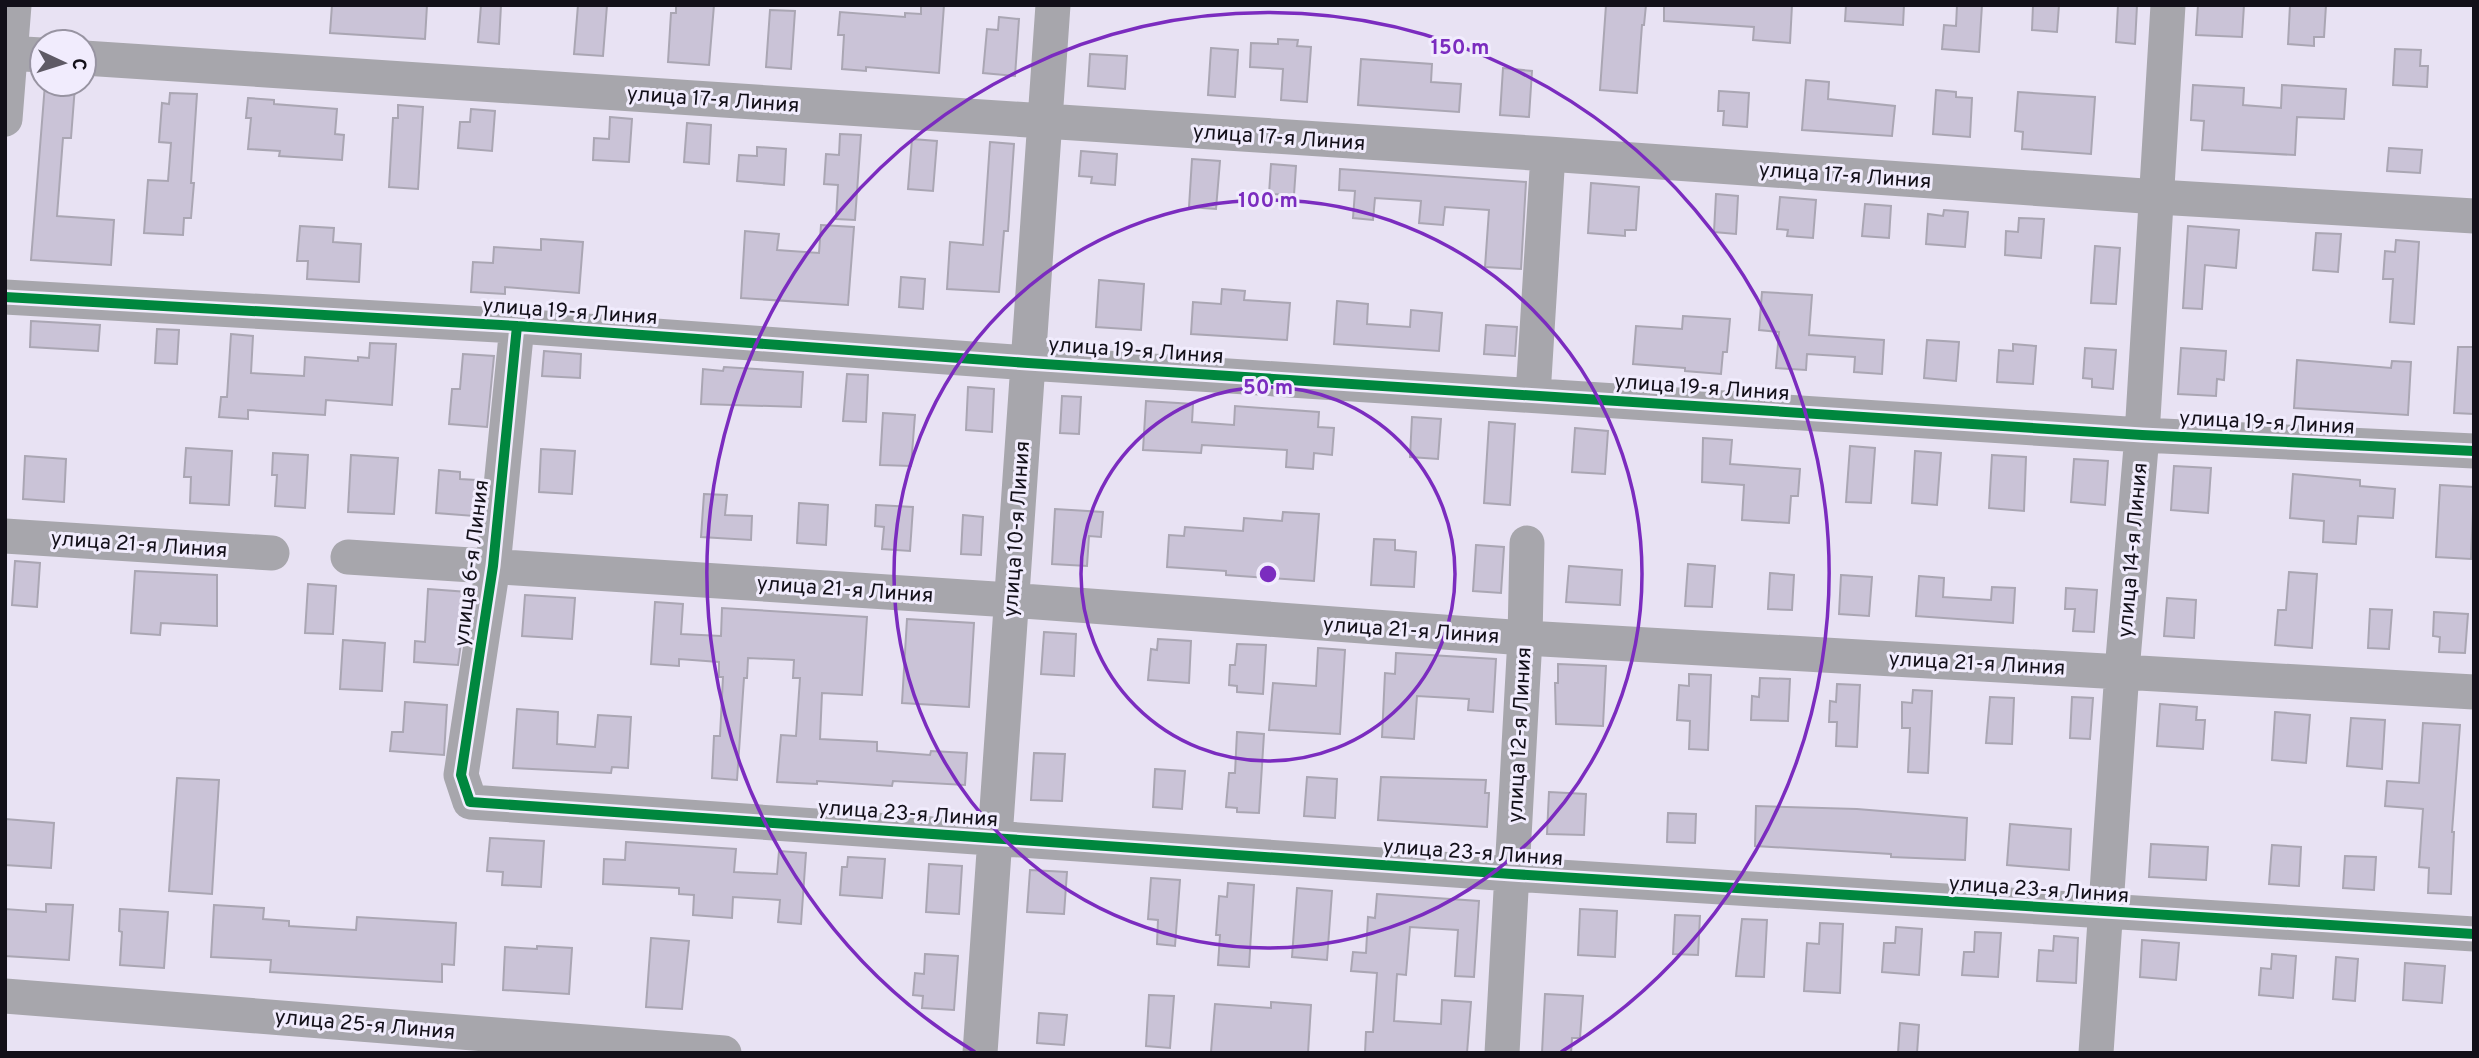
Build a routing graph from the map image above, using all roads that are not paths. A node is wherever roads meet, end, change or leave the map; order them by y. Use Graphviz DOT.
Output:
graph roads {
  1 [pos="14,5"];
  2 [pos="1053,5"];
  3 [pos="2168,5"];
  4 [pos="19,54"];
  5 [pos="98,59"];
  6 [pos="5,119"];
  7 [pos="1045,122"];
  8 [pos="1548,154"];
  9 [pos="2158,197"];
  10 [pos="2474,216"];
  11 [pos="5,297"];
  12 [pos="517,326"];
  13 [pos="1028,363"];
  14 [pos="1533,395"];
  15 [pos="2141,435"];
  16 [pos="2474,451"];
  17 [pos="5,536"];
  18 [pos="1527,543"];
  19 [pos="272,552"];
  20 [pos="348,557"];
  21 [pos="493,566"];
  22 [pos="1010,600"];
  23 [pos="1525,638"];
  24 [pos="2122,671"];
  25 [pos="2474,692"];
  26 [pos="470,802"];
  27 [pos="995,839"];
  28 [pos="1512,874"];
  29 [pos="2106,913"];
  30 [pos="2474,934"];
  31 [pos="5,996"];
  32 [pos="724,1053"];
  33 [pos="980,1053"];
  34 [pos="1502,1053"];
  35 [pos="2096,1053"];
  1 -- 4 [label="street"];
  2 -- 7 [label="street, улица 10-я Линия"];
  3 -- 9 [label="street, улица 14-я Линия"];
  4 -- 6 [label="street"];
  5 -- 7 [label="street, улица 17-я Линия"];
  7 -- 8 [label="street, улица 17-я Линия"];
  7 -- 13 [label="street, улица 10-я Линия"];
  8 -- 9 [label="street, улица 17-я Линия"];
  8 -- 14 [label="street"];
  9 -- 10 [label="street, улица 17-я Линия"];
  9 -- 15 [label="street, улица 14-я Линия"];
  11 -- 12 [label="street, улица 19-я Линия"];
  12 -- 13 [label="street, улица 19-я Линия"];
  12 -- 21 [label="street, улица 6-я Линия"];
  13 -- 14 [label="street, улица 19-я Линия"];
  13 -- 22 [label="street, улица 10-я Линия"];
  14 -- 15 [label="street, улица 19-я Линия"];
  15 -- 16 [label="street, улица 19-я Линия"];
  15 -- 24 [label="street, улица 14-я Линия"];
  17 -- 19 [label="street, улица 21-я Линия"];
  18 -- 23 [label="street, улица 12-я Линия"];
  20 -- 21 [label="street, улица 21-я Линия"];
  21 -- 22 [label="street, улица 21-я Линия"];
  21 -- 26 [label="street, улица 6-я Линия"];
  22 -- 23 [label="street, улица 21-я Линия"];
  22 -- 27 [label="street, улица 10-я Линия"];
  23 -- 24 [label="street, улица 21-я Линия"];
  23 -- 28 [label="street, улица 12-я Линия"];
  24 -- 25 [label="street, улица 21-я Линия"];
  24 -- 29 [label="street, улица 14-я Линия"];
  26 -- 27 [label="street, улица 23-я Линия"];
  27 -- 28 [label="street, улица 23-я Линия"];
  27 -- 33 [label="street, улица 10-я Линия"];
  28 -- 29 [label="street, улица 23-я Линия"];
  28 -- 34 [label="street, улица 12-я Линия"];
  29 -- 30 [label="street, улица 23-я Линия"];
  29 -- 35 [label="street, улица 14-я Линия"];
  31 -- 32 [label="street, улица 25-я Линия"];
}
